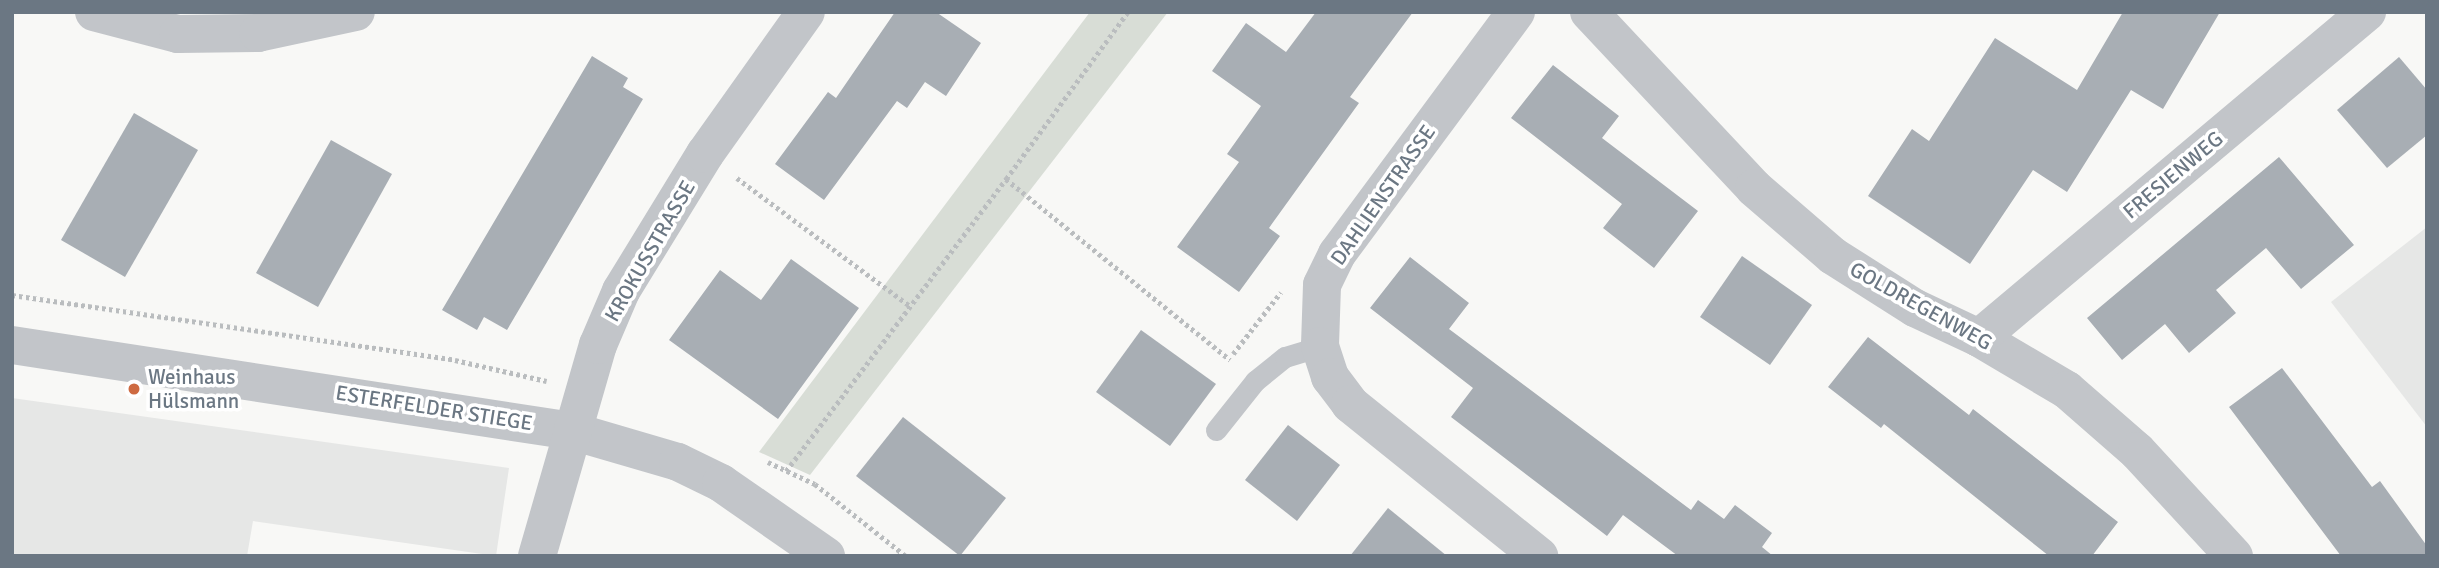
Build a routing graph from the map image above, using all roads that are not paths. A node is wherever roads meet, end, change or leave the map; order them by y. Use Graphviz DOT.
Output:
graph roads {
  1 [pos="94,12"];
  2 [pos="356,12"];
  3 [pos="806,12"];
  4 [pos="1516,12"];
  5 [pos="1589,12"];
  6 [pos="2367,12"];
  7 [pos="1979,338"];
  8 [pos="12,345"];
  9 [pos="1320,346"];
  10 [pos="1216,430"];
  11 [pos="572,431"];
  12 [pos="537,556"];
  13 [pos="826,556"];
  14 [pos="1539,556"];
  15 [pos="2234,556"];
  1 -- 2 [label="street"];
  3 -- 11 [label="street, KROKUSSTRASSE"];
  4 -- 9 [label="street, DAHLIENSTRASSE"];
  5 -- 7 [label="street, GOLDREGENWEG"];
  6 -- 7 [label="street, FRESIENWEG"];
  7 -- 15 [label="street, GOLDREGENWEG"];
  8 -- 11 [label="street, ESTERFELDER STIEGE"];
  9 -- 10 [label="lane"];
  9 -- 14 [label="street, DAHLIENSTRASSE"];
  11 -- 12 [label="street, KROKUSSTRASSE"];
  11 -- 13 [label="street, ESTERFELDER STIEGE"];
}
